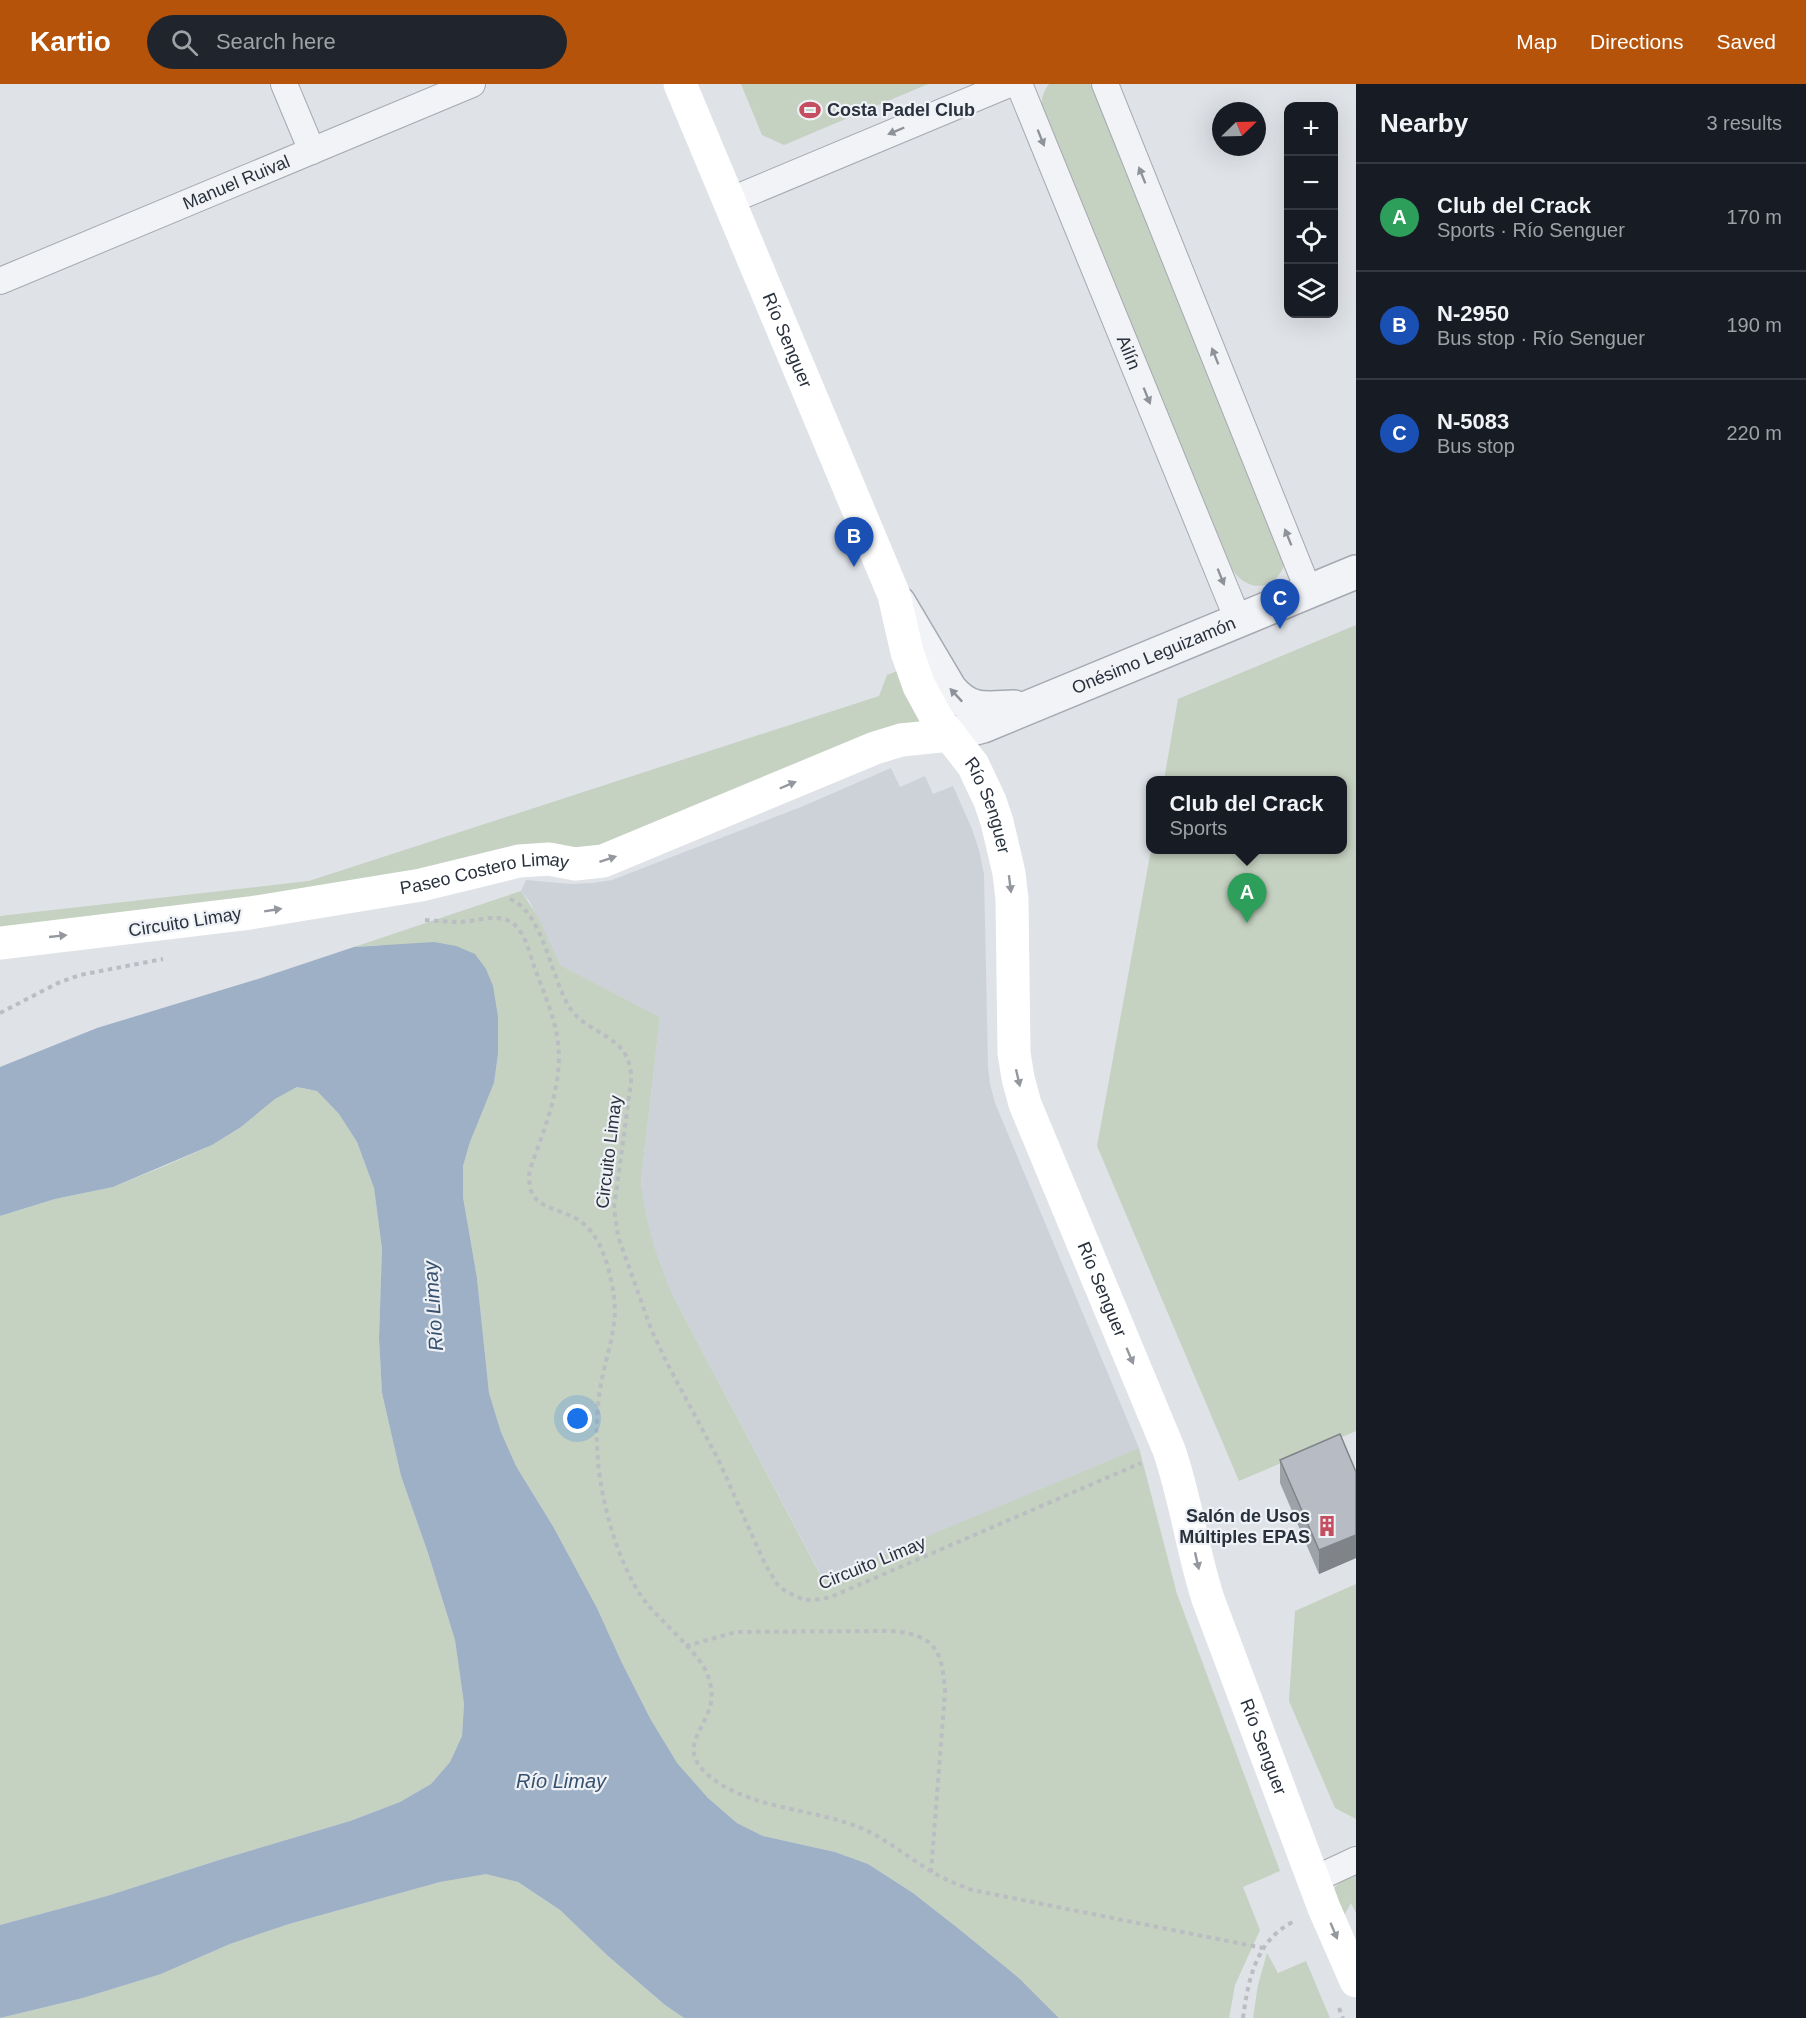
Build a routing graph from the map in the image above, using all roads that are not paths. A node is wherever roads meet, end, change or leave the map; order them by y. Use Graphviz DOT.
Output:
graph roads {
  1 [pos="284,84"];
  2 [pos="472,84"];
  3 [pos="680,84"];
  4 [pos="1008,84"];
  5 [pos="1019,84"];
  6 [pos="1106,84"];
  7 [pos="312,151"];
  8 [pos="729,201"];
  9 [pos="0,281"];
  10 [pos="1356,572"];
  11 [pos="1310,592"];
  12 [pos="894,595"];
  13 [pos="1238,620"];
  14 [pos="1031,706"];
  15 [pos="950,735"];
  16 [pos="0,943"];
  17 [pos="1356,1860"];
  18 [pos="1313,1880"];
  19 [pos="1356,1981"];
  1 -- 7 [label="street"];
  2 -- 7 [label="street, Manuel Ruival"];
  3 -- 8 [label="main road, Río Senguer"];
  4 -- 8 [label="street, one-way"];
  5 -- 13 [label="street, Ailín, one-way"];
  11 -- 6 [label="street, one-way"];
  7 -- 9 [label="street, Manuel Ruival"];
  8 -- 12 [label="main road, Río Senguer"];
  10 -- 11 [label="street, Onésimo Leguizamón"];
  11 -- 13 [label="street, Onésimo Leguizamón"];
  14 -- 12 [label="street, Río Senguer, one-way"];
  12 -- 15 [label="main road, Río Senguer"];
  13 -- 14 [label="street, Onésimo Leguizamón"];
  14 -- 15 [label="street, Onésimo Leguizamón"];
  16 -- 15 [label="main road, Paseo Costero Limay, one-way"];
  15 -- 18 [label="main road, Río Senguer, one-way"];
  17 -- 18 [label="street"];
  18 -- 19 [label="main road, Río Senguer, one-way"];
}
